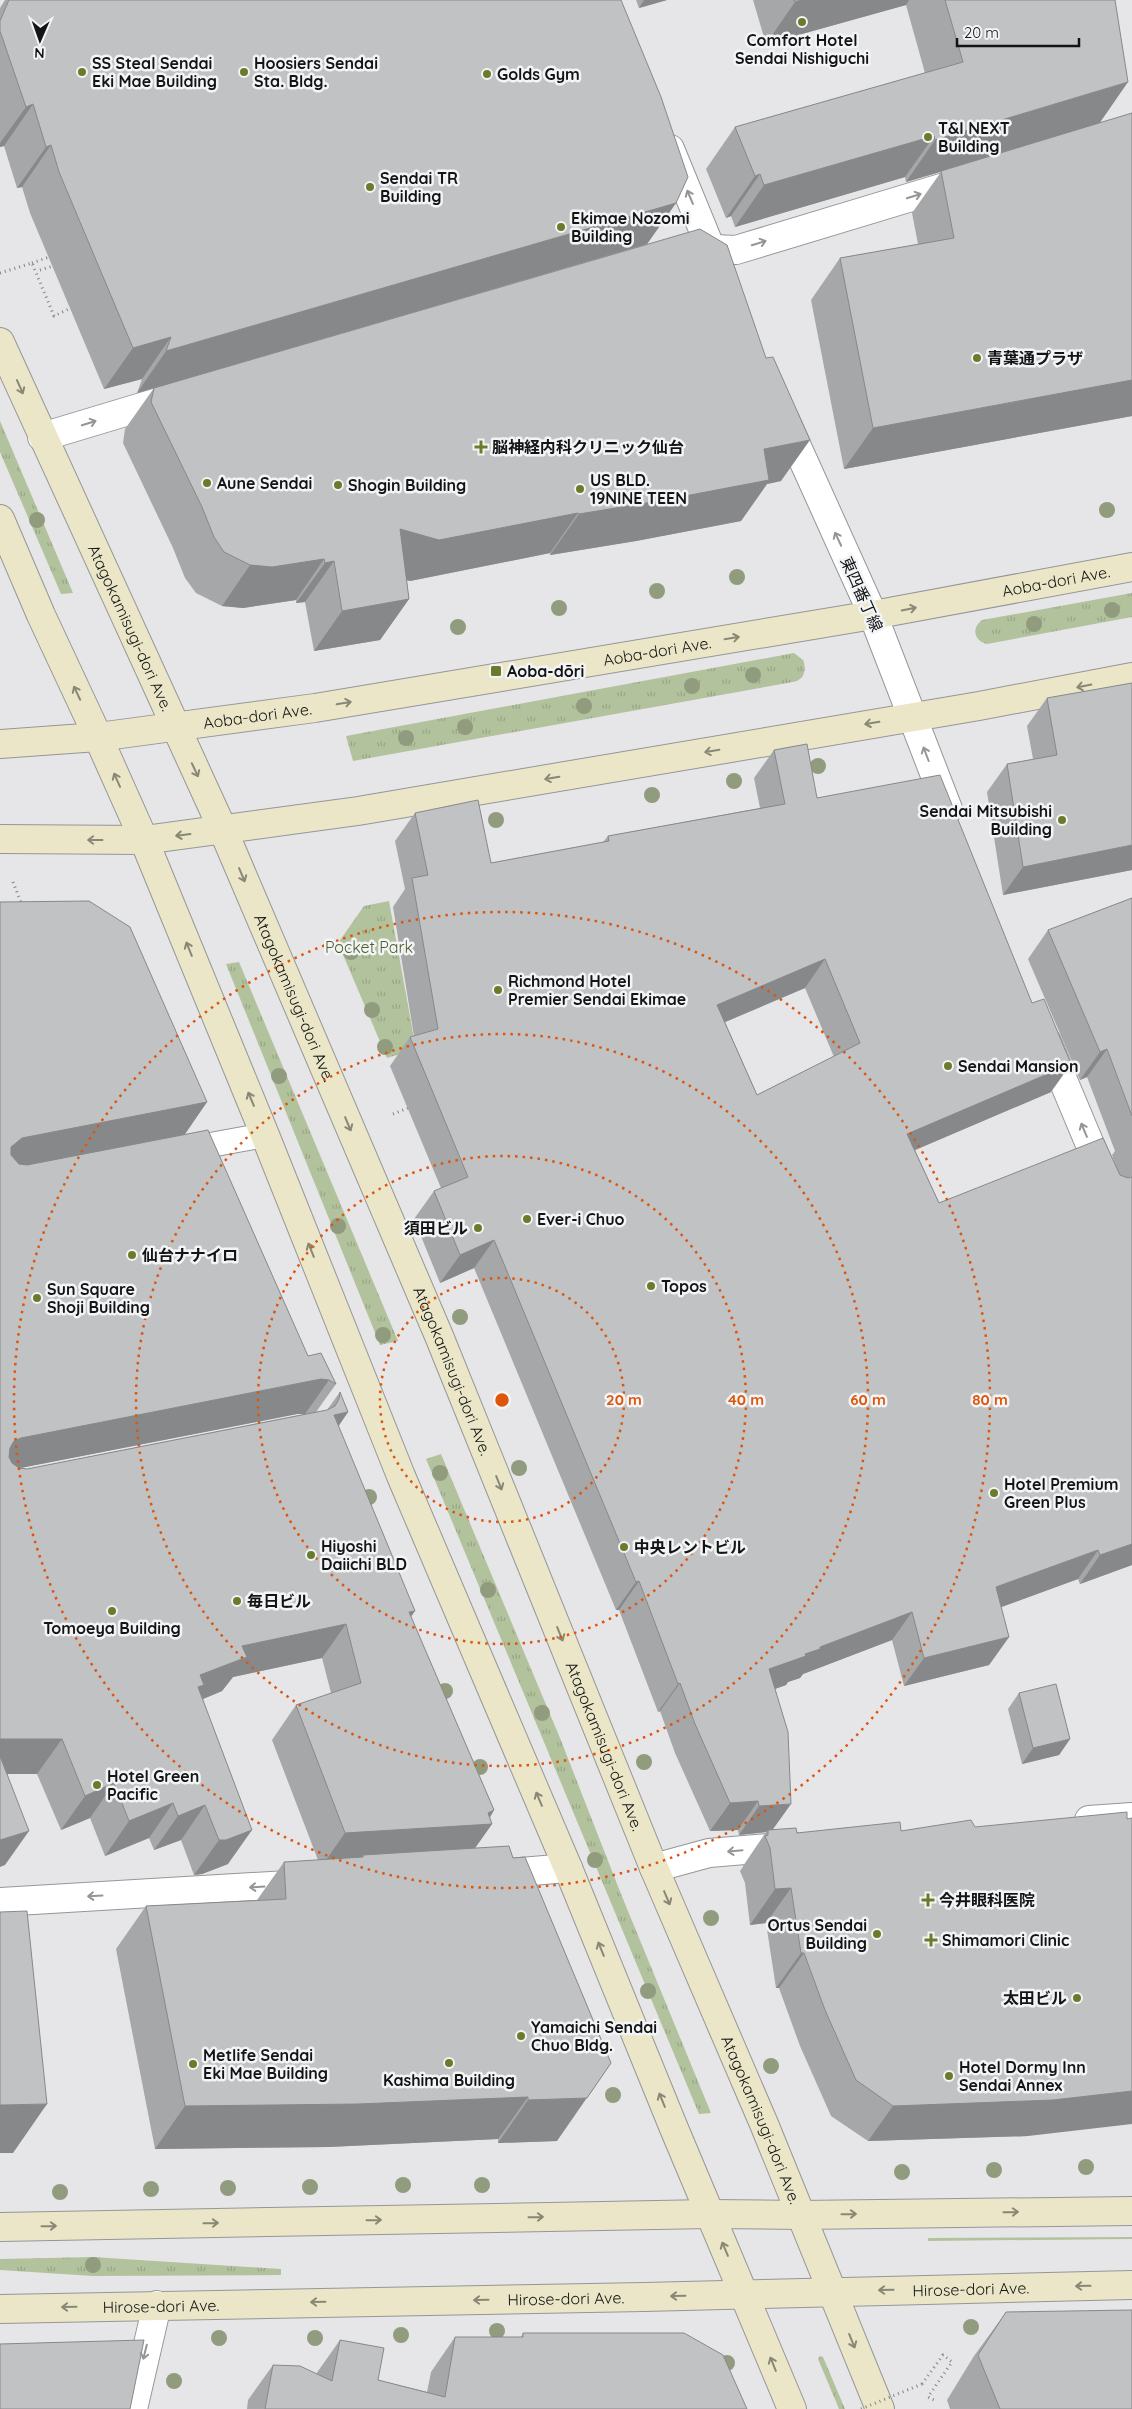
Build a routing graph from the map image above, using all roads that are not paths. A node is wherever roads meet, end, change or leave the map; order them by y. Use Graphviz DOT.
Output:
graph roads {
  1 [pos="659,124"];
  2 [pos="981,176"];
  3 [pos="711,249"];
  4 [pos="672,253"];
  5 [pos="729,290"];
  6 [pos="0,342"];
  7 [pos="198,391"];
  8 [pos="775,397"];
  9 [pos="42,437"];
  10 [pos="0,519"];
  11 [pos="1132,567"];
  12 [pos="873,615"];
  13 [pos="1132,677"];
  14 [pos="912,717"];
  15 [pos="174,726"];
  16 [pos="98,737"];
  17 [pos="0,744"];
  18 [pos="956,829"];
  19 [pos="223,830"];
  20 [pos="0,839"];
  21 [pos="144,840"];
  22 [pos="1037,1019"];
  23 [pos="265,1135"];
  24 [pos="161,1155"];
  25 [pos="1110,1191"];
  26 [pos="1132,1816"];
  27 [pos="1066,1822"];
  28 [pos="816,1844"];
  29 [pos="568,1868"];
  30 [pos="654,1868"];
  31 [pos="468,1875"];
  32 [pos="326,1883"];
  33 [pos="0,1902"];
  34 [pos="1132,2211"];
  35 [pos="710,2214"];
  36 [pos="800,2215"];
  37 [pos="0,2227"];
  38 [pos="1132,2285"];
  39 [pos="832,2290"];
  40 [pos="745,2294"];
  41 [pos="157,2305"];
  42 [pos="0,2309"];
  43 [pos="133,2409"];
  44 [pos="792,2409"];
  45 [pos="880,2409"];
  3 -- 1 [label="street, one-way"];
  3 -- 2 [label="street, one-way"];
  3 -- 4 [label="street"];
  3 -- 5 [label="street"];
  6 -- 9 [label="street, Atagokamisugi-dori Ave., one-way"];
  9 -- 7 [label="street, one-way"];
  12 -- 8 [label="street, 東四番丁線, one-way"];
  9 -- 15 [label="street, Atagokamisugi-dori Ave."];
  16 -- 10 [label="street, one-way"];
  12 -- 11 [label="street, Aoba-dori Ave., one-way"];
  12 -- 14 [label="street, 東四番丁線"];
  15 -- 12 [label="street, Aoba-dori Ave., one-way"];
  13 -- 14 [label="street, one-way"];
  18 -- 14 [label="street, 東四番丁線, one-way"];
  14 -- 19 [label="street, one-way"];
  15 -- 16 [label="street, Aoba-dori Ave."];
  15 -- 19 [label="street, Atagokamisugi-dori Ave., one-way"];
  16 -- 17 [label="street, Aoba-dori Ave."];
  21 -- 16 [label="street, one-way"];
  19 -- 21 [label="street, one-way"];
  19 -- 30 [label="street, Atagokamisugi-dori Ave., one-way"];
  21 -- 20 [label="street, one-way"];
  23 -- 21 [label="street, one-way"];
  25 -- 22 [label="street, one-way"];
  23 -- 24 [label="lane"];
  29 -- 23 [label="street, one-way"];
  26 -- 27 [label="street"];
  28 -- 30 [label="street, one-way"];
  29 -- 31 [label="street"];
  35 -- 29 [label="street, one-way"];
  30 -- 36 [label="street, Atagokamisugi-dori Ave., one-way"];
  32 -- 33 [label="street, one-way"];
  36 -- 34 [label="street, one-way"];
  35 -- 36 [label="street"];
  37 -- 35 [label="street, one-way"];
  40 -- 35 [label="street, one-way"];
  36 -- 39 [label="street, Atagokamisugi-dori Ave."];
  38 -- 39 [label="street, Hirose-dori Ave., one-way"];
  39 -- 40 [label="street, Hirose-dori Ave."];
  39 -- 45 [label="street, Atagokamisugi-dori Ave., one-way"];
  40 -- 41 [label="street, Hirose-dori Ave., one-way"];
  44 -- 40 [label="street, one-way"];
  41 -- 42 [label="street, Hirose-dori Ave., one-way"];
  41 -- 43 [label="street, one-way"];
}
